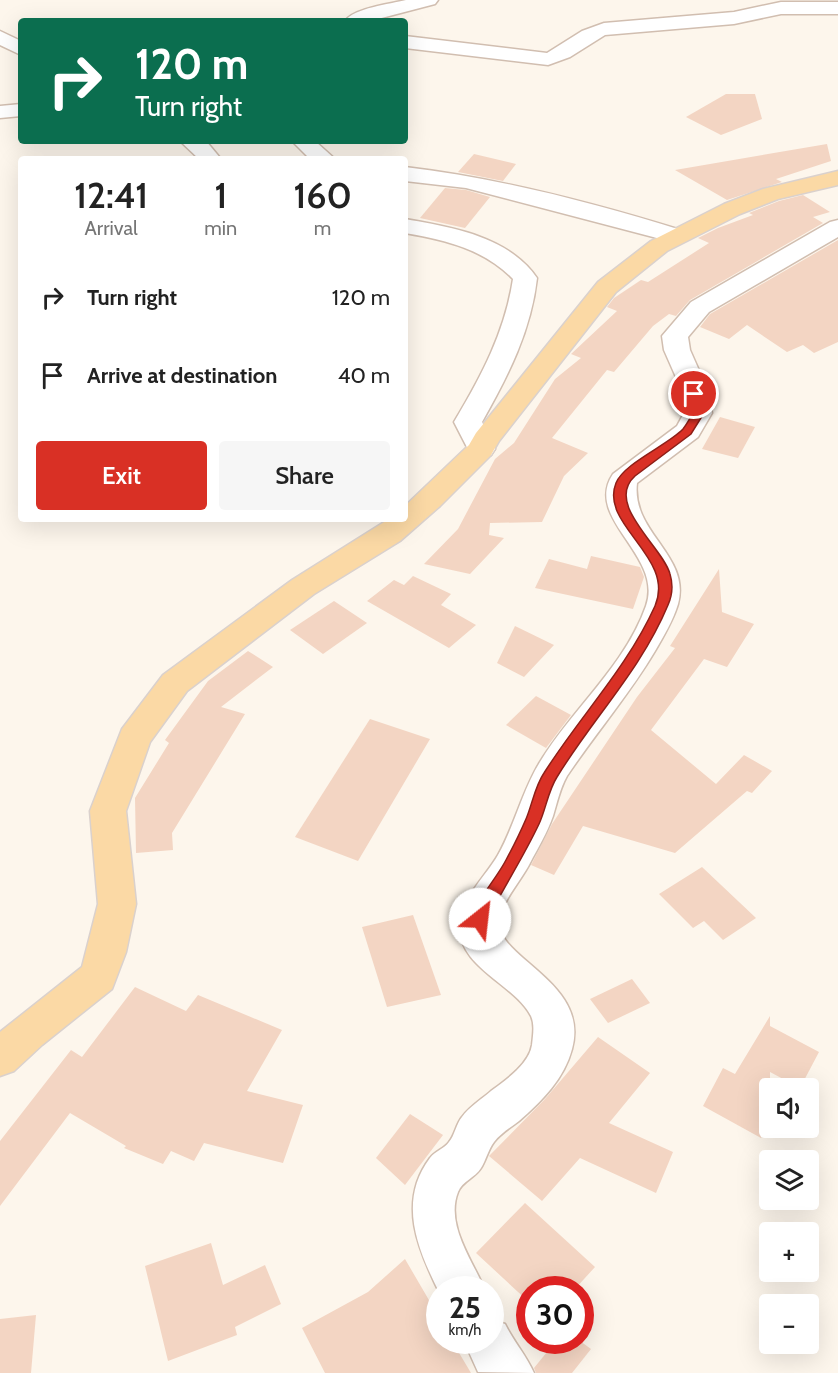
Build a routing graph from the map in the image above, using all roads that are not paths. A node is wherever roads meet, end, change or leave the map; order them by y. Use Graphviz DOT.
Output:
graph roads {
  1 [pos="429,0"];
  2 [pos="838,8"];
  3 [pos="362,18"];
  4 [pos="0,37"];
  5 [pos="408,42"];
  6 [pos="18,47"];
  7 [pos="18,110"];
  8 [pos="0,112"];
  9 [pos="196,144"];
  10 [pos="306,144"];
  11 [pos="208,156"];
  12 [pos="320,156"];
  13 [pos="408,174"];
  14 [pos="838,178"];
  15 [pos="408,227"];
  16 [pos="838,227"];
  17 [pos="676,236"];
  18 [pos="481,449"];
  19 [pos="408,519"];
  20 [pos="404,522"];
  21 [pos="0,1058"];
  22 [pos="455,1276"];
  23 [pos="494,1354"];
  24 [pos="510,1373"];
  1 -- 3 [label="street"];
  2 -- 5 [label="street"];
  4 -- 6 [label="street"];
  7 -- 8 [label="street"];
  9 -- 11 [label="street"];
  10 -- 12 [label="street"];
  13 -- 17 [label="street"];
  14 -- 17 [label="main road"];
  15 -- 18 [label="street"];
  16 -- 22 [label="street"];
  17 -- 18 [label="main road"];
  18 -- 19 [label="main road"];
  20 -- 21 [label="main road"];
  23 -- 24 [label="street"];
}
